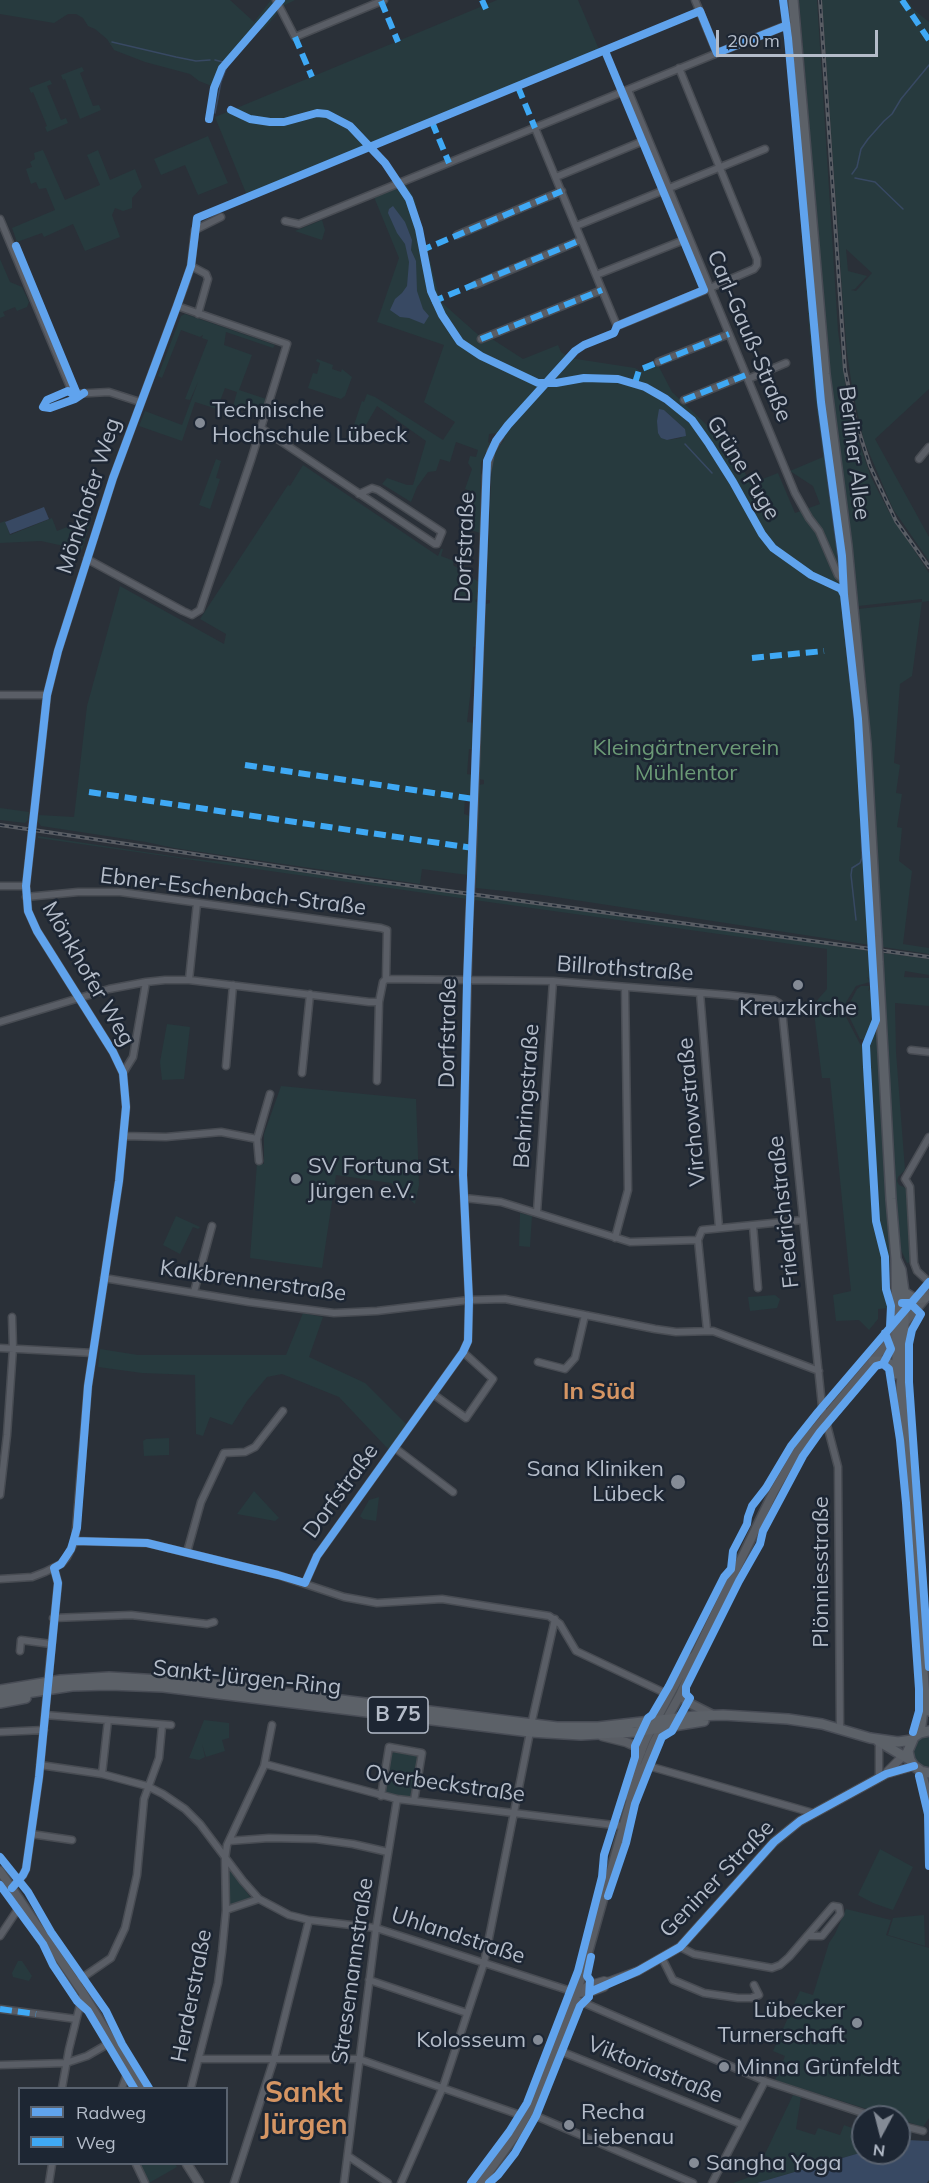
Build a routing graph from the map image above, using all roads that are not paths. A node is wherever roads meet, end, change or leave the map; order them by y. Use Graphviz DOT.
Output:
graph roads {
  1 [pos="276,0"];
  2 [pos="382,0"];
  3 [pos="695,0"];
  4 [pos="793,0"];
  5 [pos="795,25"];
  6 [pos="717,53"];
  7 [pos="679,68"];
  8 [pos="628,90"];
  9 [pos="535,128"];
  10 [pos="648,140"];
  11 [pos="765,149"];
  12 [pos="720,167"];
  13 [pos="556,177"];
  14 [pos="668,188"];
  15 [pos="562,191"];
  16 [pos="221,217"];
  17 [pos="0,219"];
  18 [pos="285,222"];
  19 [pos="576,226"];
  20 [pos="457,235"];
  21 [pos="689,238"];
  22 [pos="582,240"];
  23 [pos="190,266"];
  24 [pos="596,275"];
  25 [pos="475,285"];
  26 [pos="710,288"];
  27 [pos="602,290"];
  28 [pos="177,306"];
  29 [pos="198,314"];
  30 [pos="729,334"];
  31 [pos="481,339"];
  32 [pos="658,362"];
  33 [pos="786,363"];
  34 [pos="747,377"];
  35 [pos="684,400"];
  36 [pos="140,402"];
  37 [pos="261,428"];
  38 [pos="500,436"];
  39 [pos="929,447"];
  40 [pos="919,459"];
  41 [pos="359,494"];
  42 [pos="87,559"];
  43 [pos="851,587"];
  44 [pos="0,695"];
  45 [pos="47,695"];
  46 [pos="0,886"];
  47 [pos="26,886"];
  48 [pos="26,897"];
  49 [pos="197,903"];
  50 [pos="386,979"];
  51 [pos="189,980"];
  52 [pos="467,981"];
  53 [pos="553,981"];
  54 [pos="146,982"];
  55 [pos="233,985"];
  56 [pos="625,987"];
  57 [pos="700,993"];
  58 [pos="310,994"];
  59 [pos="80,998"];
  60 [pos="379,1002"];
  61 [pos="779,1003"];
  62 [pos="0,1022"];
  63 [pos="911,1050"];
  64 [pos="929,1052"];
  65 [pos="226,1066"];
  66 [pos="123,1073"];
  67 [pos="302,1073"];
  68 [pos="377,1081"];
  69 [pos="270,1094"];
  70 [pos="124,1136"];
  71 [pos="929,1137"];
  72 [pos="257,1139"];
  73 [pos="259,1161"];
  74 [pos="464,1198"];
  75 [pos="537,1212"];
  76 [pos="803,1220"];
  77 [pos="212,1226"];
  78 [pos="753,1226"];
  79 [pos="719,1228"];
  80 [pos="615,1238"];
  81 [pos="698,1240"];
  82 [pos="896,1259"];
  83 [pos="104,1278"];
  84 [pos="929,1282"];
  85 [pos="758,1288"];
  86 [pos="194,1292"];
  87 [pos="904,1292"];
  88 [pos="927,1296"];
  89 [pos="469,1299"];
  90 [pos="585,1315"];
  91 [pos="12,1317"];
  92 [pos="904,1323"];
  93 [pos="707,1330"];
  94 [pos="896,1333"];
  95 [pos="0,1348"];
  96 [pos="13,1348"];
  97 [pos="463,1352"];
  98 [pos="93,1353"];
  99 [pos="873,1360"];
  100 [pos="538,1362"];
  101 [pos="819,1371"];
  102 [pos="897,1375"];
  103 [pos="901,1388"];
  104 [pos="433,1394"];
  105 [pos="283,1411"];
  106 [pos="824,1418"];
  107 [pos="395,1448"];
  108 [pos="453,1492"];
  109 [pos="0,1495"];
  110 [pos="75,1540"];
  111 [pos="187,1552"];
  112 [pos="54,1568"];
  113 [pos="0,1579"];
  114 [pos="305,1583"];
  115 [pos="53,1618"];
  116 [pos="555,1619"];
  117 [pos="213,1622"];
  118 [pos="51,1644"];
  119 [pos="20,1651"];
  120 [pos="695,1655"];
  121 [pos="0,1684"];
  122 [pos="38,1684"];
  123 [pos="84,1685"];
  124 [pos="60,1687"];
  125 [pos="0,1690"];
  126 [pos="47,1694"];
  127 [pos="680,1695"];
  128 [pos="0,1696"];
  129 [pos="668,1696"];
  130 [pos="925,1697"];
  131 [pos="0,1703"];
  132 [pos="929,1711"];
  133 [pos="45,1715"];
  134 [pos="712,1715"];
  135 [pos="739,1716"];
  136 [pos="108,1719"];
  137 [pos="171,1725"];
  138 [pos="272,1725"];
  139 [pos="658,1725"];
  140 [pos="162,1726"];
  141 [pos="530,1728"];
  142 [pos="840,1728"];
  143 [pos="44,1730"];
  144 [pos="0,1732"];
  145 [pos="925,1732"];
  146 [pos="599,1735"];
  147 [pos="875,1740"];
  148 [pos="912,1740"];
  149 [pos="640,1752"];
  150 [pos="914,1763"];
  151 [pos="265,1764"];
  152 [pos="40,1765"];
  153 [pos="645,1765"];
  154 [pos="102,1774"];
  155 [pos="882,1775"];
  156 [pos="147,1786"];
  157 [pos="381,1796"];
  158 [pos="397,1799"];
  159 [pos="414,1801"];
  160 [pos="929,1802"];
  161 [pos="514,1812"];
  162 [pos="813,1813"];
  163 [pos="625,1817"];
  164 [pos="622,1827"];
  165 [pos="31,1834"];
  166 [pos="72,1840"];
  167 [pos="229,1841"];
  168 [pos="388,1852"];
  169 [pos="225,1859"];
  170 [pos="0,1872"];
  171 [pos="12,1888"];
  172 [pos="259,1899"];
  173 [pos="22,1903"];
  174 [pos="226,1910"];
  175 [pos="309,1920"];
  176 [pos="376,1928"];
  177 [pos="0,1936"];
  178 [pos="807,1936"];
  179 [pos="680,1947"];
  180 [pos="662,1958"];
  181 [pos="484,1963"];
  182 [pos="369,1980"];
  183 [pos="76,1982"];
  184 [pos="754,1985"];
  185 [pos="83,1992"];
  186 [pos="576,1996"];
  187 [pos="0,2009"];
  188 [pos="467,2013"];
  189 [pos="76,2019"];
  190 [pos="113,2041"];
  191 [pos="555,2049"];
  192 [pos="199,2059"];
  193 [pos="274,2059"];
  194 [pos="359,2059"];
  195 [pos="66,2063"];
  196 [pos="0,2065"];
  197 [pos="129,2068"];
  198 [pos="765,2081"];
  199 [pos="62,2087"];
  200 [pos="122,2087"];
  201 [pos="140,2087"];
  202 [pos="191,2087"];
  203 [pos="443,2088"];
  204 [pos="851,2109"];
  205 [pos="527,2115"];
  206 [pos="741,2124"];
  207 [pos="911,2128"];
  208 [pos="923,2131"];
  209 [pos="348,2156"];
  210 [pos="52,2165"];
  211 [pos="137,2165"];
  212 [pos="188,2165"];
  213 [pos="49,2183"];
  214 [pos="145,2183"];
  215 [pos="199,2183"];
  216 [pos="234,2183"];
  217 [pos="344,2183"];
  218 [pos="388,2183"];
  219 [pos="401,2183"];
  220 [pos="481,2183"];
  221 [pos="693,2183"];
  222 [pos="712,2183"];
  1 -- 2 [label="street"];
  3 -- 6 [label="street"];
  4 -- 5 [label="main road, Berliner Allee"];
  5 -- 6 [label="street"];
  5 -- 43 [label="main road, Berliner Allee"];
  6 -- 7 [label="street"];
  7 -- 8 [label="street"];
  7 -- 12 [label="street"];
  8 -- 9 [label="street"];
  8 -- 10 [label="street, Carl-Gauß-Straße"];
  9 -- 13 [label="street"];
  9 -- 18 [label="street"];
  10 -- 13 [label="street"];
  10 -- 14 [label="street, Carl-Gauß-Straße"];
  11 -- 12 [label="street"];
  12 -- 14 [label="street"];
  12 -- 26 [label="street"];
  13 -- 15 [label="street"];
  14 -- 19 [label="street"];
  14 -- 21 [label="street, Carl-Gauß-Straße"];
  15 -- 19 [label="street"];
  15 -- 20 [label="street"];
  16 -- 23 [label="street, Mönkhofer Weg"];
  17 -- 36 [label="street"];
  19 -- 22 [label="street"];
  21 -- 24 [label="street"];
  21 -- 26 [label="street, Carl-Gauß-Straße"];
  22 -- 24 [label="street"];
  22 -- 25 [label="street"];
  23 -- 28 [label="street, Mönkhofer Weg"];
  23 -- 29 [label="street"];
  24 -- 27 [label="street"];
  26 -- 27 [label="street"];
  26 -- 30 [label="street, Carl-Gauß-Straße"];
  27 -- 31 [label="street"];
  28 -- 29 [label="street"];
  28 -- 36 [label="street, Mönkhofer Weg"];
  29 -- 37 [label="street"];
  30 -- 32 [label="street"];
  30 -- 34 [label="street, Carl-Gauß-Straße"];
  33 -- 34 [label="street"];
  34 -- 35 [label="street"];
  34 -- 43 [label="street, Carl-Gauß-Straße"];
  36 -- 42 [label="street, Mönkhofer Weg"];
  37 -- 41 [label="street"];
  37 -- 42 [label="street"];
  38 -- 52 [label="street, Dorfstraße"];
  39 -- 40 [label="street"];
  41 -- 41 [label="street"];
  42 -- 45 [label="street, Mönkhofer Weg"];
  43 -- 82 [label="main road, Berliner Allee, bridge"];
  44 -- 45 [label="street"];
  45 -- 47 [label="street, Mönkhofer Weg"];
  46 -- 47 [label="street"];
  47 -- 48 [label="street, Mönkhofer Weg"];
  48 -- 49 [label="street, Ebner-Eschenbach-Straße"];
  48 -- 59 [label="street, Mönkhofer Weg"];
  49 -- 50 [label="street, Ebner-Eschenbach-Straße"];
  49 -- 51 [label="street"];
  50 -- 52 [label="street, Billrothstraße"];
  50 -- 60 [label="street"];
  51 -- 54 [label="street"];
  51 -- 55 [label="street"];
  52 -- 53 [label="street, Billrothstraße"];
  52 -- 74 [label="street, Dorfstraße"];
  53 -- 56 [label="street, Billrothstraße"];
  53 -- 75 [label="street, Behringstraße"];
  54 -- 59 [label="street"];
  54 -- 66 [label="street"];
  55 -- 58 [label="street"];
  55 -- 65 [label="street"];
  56 -- 57 [label="street, Billrothstraße"];
  56 -- 80 [label="street"];
  57 -- 61 [label="street, Billrothstraße"];
  57 -- 79 [label="street, Virchowstraße"];
  58 -- 60 [label="street"];
  58 -- 67 [label="street"];
  59 -- 62 [label="street"];
  59 -- 66 [label="street, Mönkhofer Weg"];
  60 -- 68 [label="street"];
  61 -- 76 [label="street, Friedrichstraße"];
  63 -- 64 [label="street"];
  66 -- 70 [label="street, Mönkhofer Weg"];
  69 -- 72 [label="street"];
  70 -- 72 [label="street"];
  70 -- 83 [label="street, Mönkhofer Weg"];
  71 -- 84 [label="street"];
  72 -- 73 [label="street"];
  74 -- 75 [label="street"];
  74 -- 89 [label="street, Dorfstraße"];
  75 -- 80 [label="street"];
  76 -- 78 [label="street"];
  76 -- 101 [label="street, Friedrichstraße"];
  77 -- 86 [label="street"];
  78 -- 79 [label="street"];
  78 -- 85 [label="street"];
  79 -- 81 [label="street"];
  80 -- 81 [label="street"];
  81 -- 93 [label="street"];
  82 -- 87 [label="main road"];
  82 -- 94 [label="main road"];
  83 -- 86 [label="street, Kalkbrennerstraße"];
  83 -- 98 [label="street, Mönkhofer Weg"];
  86 -- 89 [label="street, Kalkbrennerstraße"];
  87 -- 88 [label="main road"];
  87 -- 92 [label="main road"];
  88 -- 92 [label="main road"];
  89 -- 90 [label="street, Kalkbrennerstraße"];
  89 -- 97 [label="street, Dorfstraße"];
  90 -- 93 [label="street, Kalkbrennerstraße"];
  90 -- 100 [label="street"];
  91 -- 96 [label="street"];
  92 -- 94 [label="main road"];
  92 -- 103 [label="main road"];
  93 -- 101 [label="street"];
  94 -- 99 [label="main road"];
  94 -- 102 [label="main road"];
  95 -- 96 [label="street"];
  96 -- 98 [label="street"];
  96 -- 109 [label="street"];
  97 -- 104 [label="street, Dorfstraße"];
  97 -- 104 [label="street"];
  98 -- 110 [label="street, Mönkhofer Weg"];
  99 -- 102 [label="main road"];
  99 -- 106 [label="main road"];
  101 -- 106 [label="street, Friedrichstraße"];
  102 -- 103 [label="main road"];
  103 -- 130 [label="main road"];
  104 -- 107 [label="street, Dorfstraße"];
  105 -- 111 [label="street"];
  106 -- 120 [label="main road"];
  106 -- 142 [label="street, Plönniesstraße"];
  107 -- 108 [label="street"];
  107 -- 114 [label="street, Dorfstraße"];
  110 -- 111 [label="street"];
  110 -- 112 [label="street"];
  111 -- 114 [label="street"];
  112 -- 113 [label="street"];
  112 -- 115 [label="street"];
  114 -- 116 [label="street"];
  115 -- 117 [label="street"];
  115 -- 118 [label="street"];
  116 -- 129 [label="street"];
  116 -- 141 [label="street"];
  118 -- 119 [label="street"];
  118 -- 122 [label="street"];
  120 -- 127 [label="main road"];
  120 -- 129 [label="main road"];
  121 -- 122 [label="main road"];
  122 -- 124 [label="main road, Sankt-Jürgen-Ring / B 75"];
  122 -- 124 [label="main road"];
  122 -- 125 [label="main road, Sankt-Jürgen-Ring / B 75"];
  122 -- 128 [label="main road, Sankt-Jürgen-Ring / B 75"];
  122 -- 141 [label="main road, Sankt-Jürgen-Ring / B 75"];
  123 -- 124 [label="main road, Sankt-Jürgen-Ring / B 75"];
  123 -- 126 [label="main road"];
  123 -- 141 [label="main road, Sankt-Jürgen-Ring / B 75"];
  126 -- 131 [label="main road"];
  126 -- 133 [label="street"];
  127 -- 134 [label="main road"];
  127 -- 139 [label="main road"];
  129 -- 139 [label="main road"];
  130 -- 132 [label="main road"];
  130 -- 145 [label="main road"];
  133 -- 136 [label="street"];
  133 -- 143 [label="street"];
  134 -- 135 [label="main road, Sankt-Jürgen-Ring / B 75"];
  134 -- 139 [label="main road, Sankt-Jürgen-Ring / B 75"];
  135 -- 139 [label="main road, Sankt-Jürgen-Ring / B 75"];
  135 -- 142 [label="main road, Sankt-Jürgen-Ring / B 75"];
  136 -- 140 [label="street"];
  136 -- 154 [label="street"];
  137 -- 140 [label="street"];
  138 -- 151 [label="street, Herderstraße"];
  139 -- 141 [label="main road, Sankt-Jürgen-Ring / B 75"];
  139 -- 146 [label="main road, Sankt-Jürgen-Ring / B 75"];
  139 -- 149 [label="main road"];
  139 -- 153 [label="main road"];
  140 -- 156 [label="street"];
  141 -- 146 [label="main road, Sankt-Jürgen-Ring / B 75"];
  141 -- 161 [label="street"];
  142 -- 147 [label="main road, Sankt-Jürgen-Ring / B 75"];
  143 -- 144 [label="street"];
  143 -- 152 [label="street"];
  145 -- 148 [label="main road"];
  146 -- 149 [label="main road"];
  147 -- 148 [label="main road, Sankt-Jürgen-Ring / B 75"];
  147 -- 150 [label="main road, Sankt-Jürgen-Ring / B 75"];
  147 -- 155 [label="street"];
  148 -- 150 [label="main road"];
  149 -- 163 [label="main road"];
  150 -- 155 [label="street, Geniner Straße"];
  150 -- 155 [label="street, Geniner Straße"];
  150 -- 160 [label="main road"];
  151 -- 157 [label="street, Overbeckstraße"];
  151 -- 167 [label="street, Herderstraße"];
  152 -- 154 [label="street"];
  152 -- 165 [label="street"];
  153 -- 162 [label="street"];
  153 -- 163 [label="main road"];
  154 -- 156 [label="street"];
  155 -- 162 [label="street, Geniner Straße"];
  156 -- 169 [label="street"];
  156 -- 183 [label="street"];
  157 -- 158 [label="street, Overbeckstraße"];
  157 -- 159 [label="street"];
  158 -- 159 [label="street, Overbeckstraße"];
  158 -- 168 [label="street, Stresemannstraße"];
  159 -- 161 [label="street, Overbeckstraße"];
  161 -- 164 [label="street, Overbeckstraße"];
  161 -- 181 [label="street"];
  162 -- 179 [label="street, Geniner Straße"];
  163 -- 164 [label="main road"];
  164 -- 186 [label="main road"];
  165 -- 166 [label="street"];
  165 -- 171 [label="street"];
  167 -- 168 [label="street"];
  167 -- 169 [label="street, Herderstraße"];
  168 -- 176 [label="street, Stresemannstraße"];
  169 -- 172 [label="street"];
  169 -- 174 [label="street, Herderstraße"];
  170 -- 171 [label="main road"];
  171 -- 173 [label="main road"];
  172 -- 174 [label="street"];
  172 -- 175 [label="street, Uhlandstraße"];
  173 -- 177 [label="street"];
  173 -- 183 [label="main road"];
  174 -- 192 [label="street, Herderstraße"];
  175 -- 176 [label="street, Uhlandstraße"];
  175 -- 193 [label="street"];
  176 -- 181 [label="street, Uhlandstraße"];
  176 -- 182 [label="street, Stresemannstraße"];
  178 -- 178 [label="street"];
  178 -- 179 [label="street"];
  179 -- 180 [label="street, Geniner Straße"];
  180 -- 184 [label="street"];
  180 -- 186 [label="street, Geniner Straße"];
  181 -- 186 [label="street, Uhlandstraße"];
  181 -- 188 [label="street"];
  182 -- 188 [label="street"];
  182 -- 194 [label="street, Stresemannstraße"];
  183 -- 185 [label="main road"];
  185 -- 189 [label="street"];
  185 -- 190 [label="main road"];
  186 -- 191 [label="main road"];
  186 -- 198 [label="street, Uhlandstraße"];
  187 -- 189 [label="street"];
  188 -- 203 [label="street"];
  189 -- 195 [label="street"];
  190 -- 195 [label="street"];
  190 -- 197 [label="main road"];
  191 -- 205 [label="main road"];
  191 -- 206 [label="street, Viktoriastraße"];
  192 -- 193 [label="street"];
  192 -- 202 [label="street, Herderstraße"];
  193 -- 194 [label="street"];
  193 -- 216 [label="street"];
  194 -- 203 [label="street"];
  194 -- 209 [label="street, Stresemannstraße"];
  195 -- 196 [label="street"];
  195 -- 199 [label="street"];
  197 -- 200 [label="street"];
  197 -- 201 [label="main road"];
  198 -- 204 [label="street, Uhlandstraße"];
  198 -- 206 [label="street"];
  203 -- 205 [label="street"];
  203 -- 219 [label="street"];
  205 -- 220 [label="main road"];
  205 -- 221 [label="street"];
  206 -- 222 [label="street"];
  207 -- 208 [label="street"];
  209 -- 217 [label="street, Stresemannstraße"];
  209 -- 218 [label="street"];
  210 -- 213 [label="street"];
  211 -- 214 [label="street"];
  212 -- 215 [label="main road"];
}
